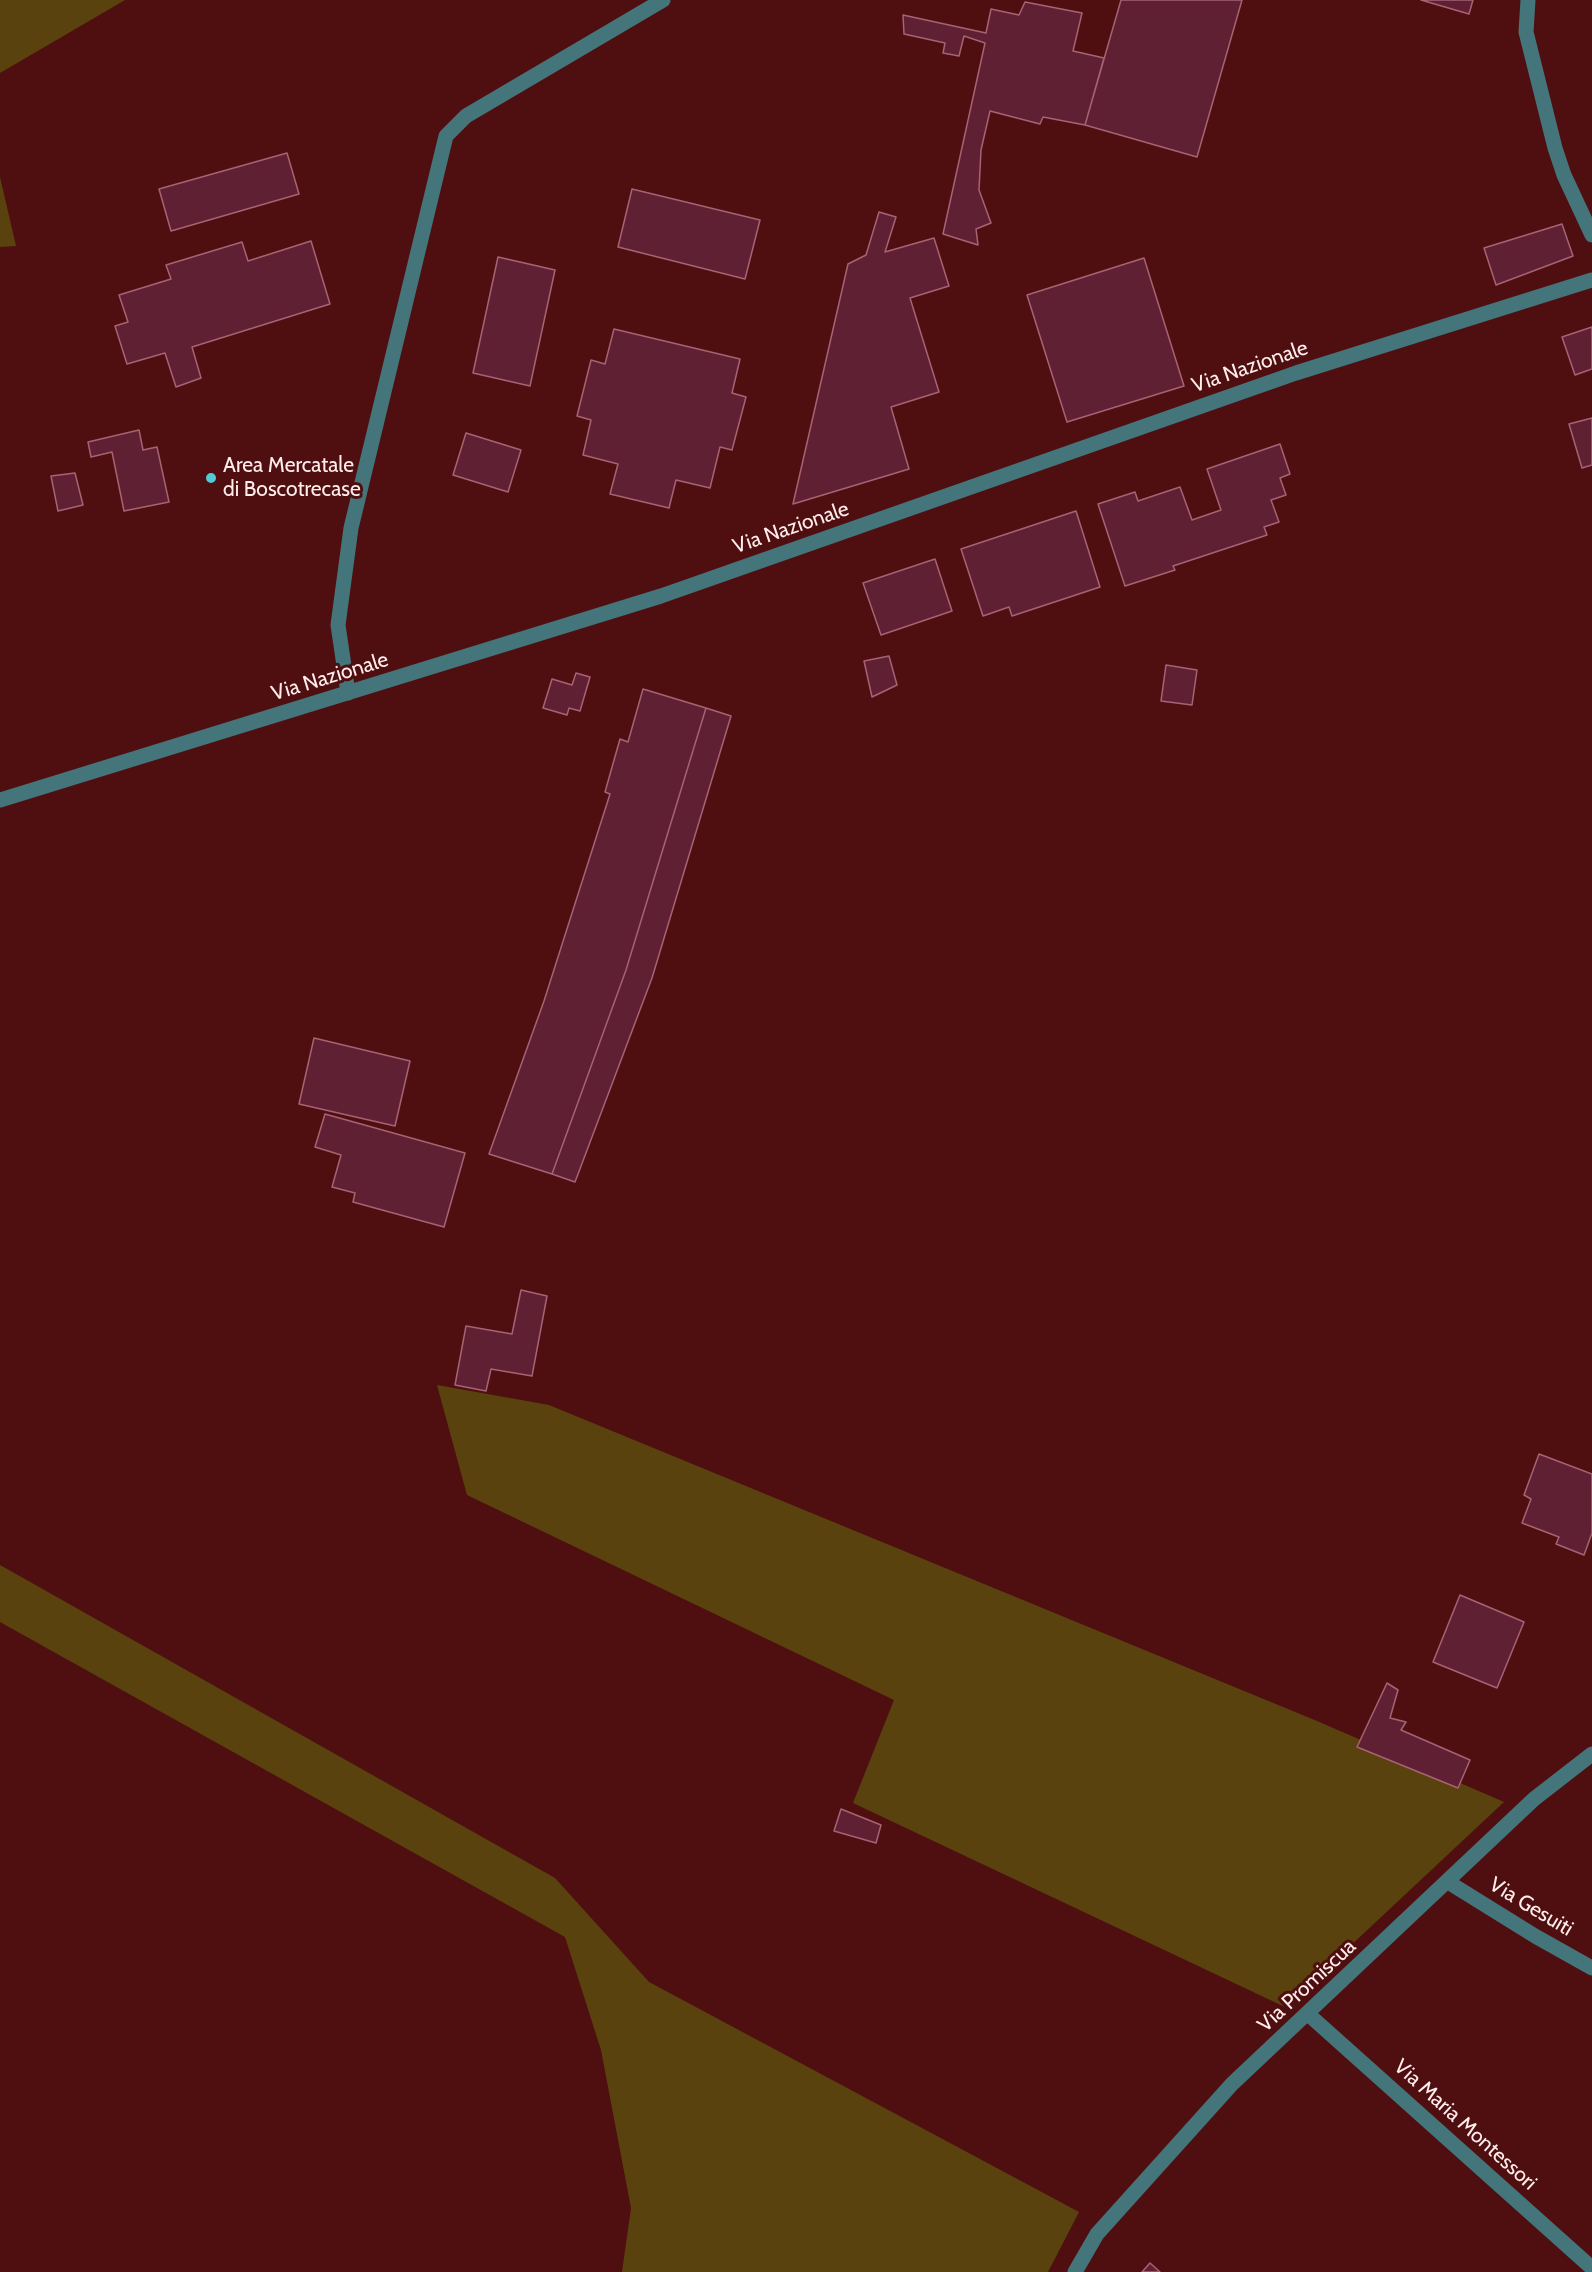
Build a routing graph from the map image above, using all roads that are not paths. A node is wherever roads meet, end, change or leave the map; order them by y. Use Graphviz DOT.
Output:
graph roads {
  1 [pos="663,0"];
  2 [pos="1528,0"];
  3 [pos="1592,235"];
  4 [pos="1592,280"];
  5 [pos="348,693"];
  6 [pos="0,801"];
  7 [pos="1592,1754"];
  8 [pos="1448,1882"];
  9 [pos="1592,1968"];
  10 [pos="1308,2014"];
  11 [pos="1592,2268"];
  12 [pos="1075,2272"];
  1 -- 5 [label="street"];
  2 -- 3 [label="street"];
  4 -- 5 [label="street, Via Nazionale"];
  5 -- 6 [label="street, Via Nazionale"];
  7 -- 8 [label="street, Via Promiscua"];
  8 -- 9 [label="street, Via Gesuiti"];
  8 -- 10 [label="street, Via Promiscua"];
  10 -- 11 [label="street, Via Maria Montessori"];
  10 -- 12 [label="street, Via Promiscua"];
}
